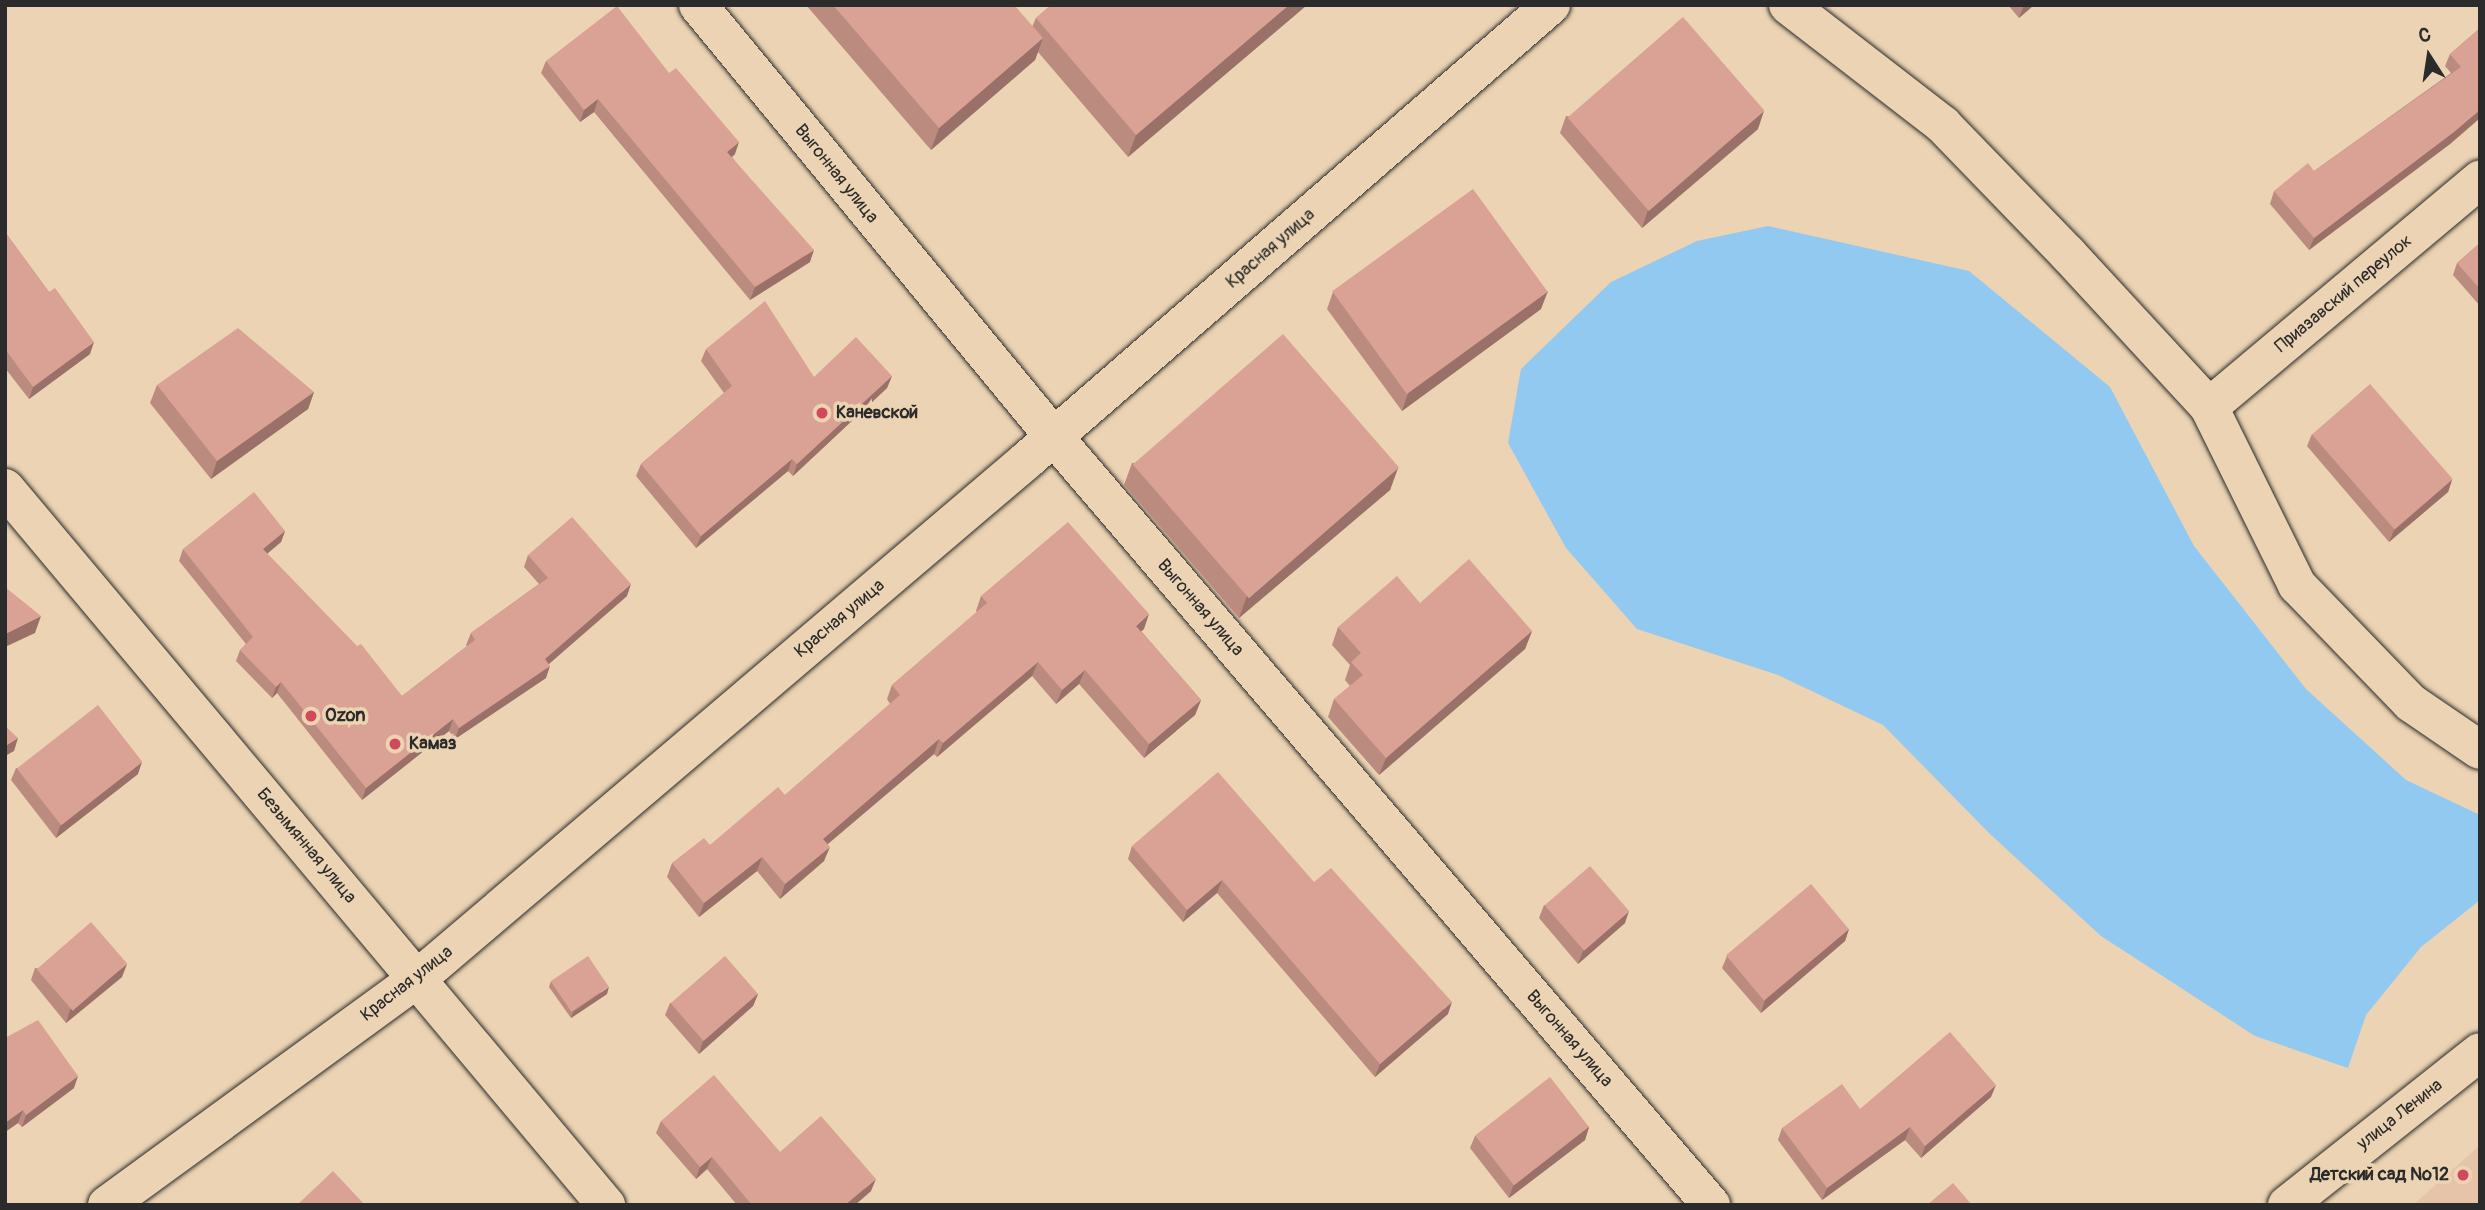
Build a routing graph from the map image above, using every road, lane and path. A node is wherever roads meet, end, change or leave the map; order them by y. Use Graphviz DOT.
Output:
graph roads {
  1 [pos="698,5"];
  2 [pos="1552,5"];
  3 [pos="1788,5"];
  4 [pos="2480,180"];
  5 [pos="2209,407"];
  6 [pos="1054,437"];
  7 [pos="5,488"];
  8 [pos="2480,750"];
  9 [pos="417,979"];
  10 [pos="2480,1052"];
  11 [pos="107,1205"];
  12 [pos="606,1205"];
  13 [pos="1711,1205"];
  14 [pos="2287,1205"];
  1 -- 6 [label="street, Выгонная улица"];
  2 -- 6 [label="street, Красная улица"];
  3 -- 5 [label="street"];
  4 -- 5 [label="street, Приазавский переулок"];
  5 -- 8 [label="street"];
  6 -- 9 [label="street, Красная улица"];
  6 -- 13 [label="street, Выгонная улица"];
  7 -- 9 [label="street, Безымянная улица"];
  9 -- 11 [label="street, Красная улица"];
  9 -- 12 [label="street, Безымянная улица"];
  10 -- 14 [label="street, улица Ленина"];
}
